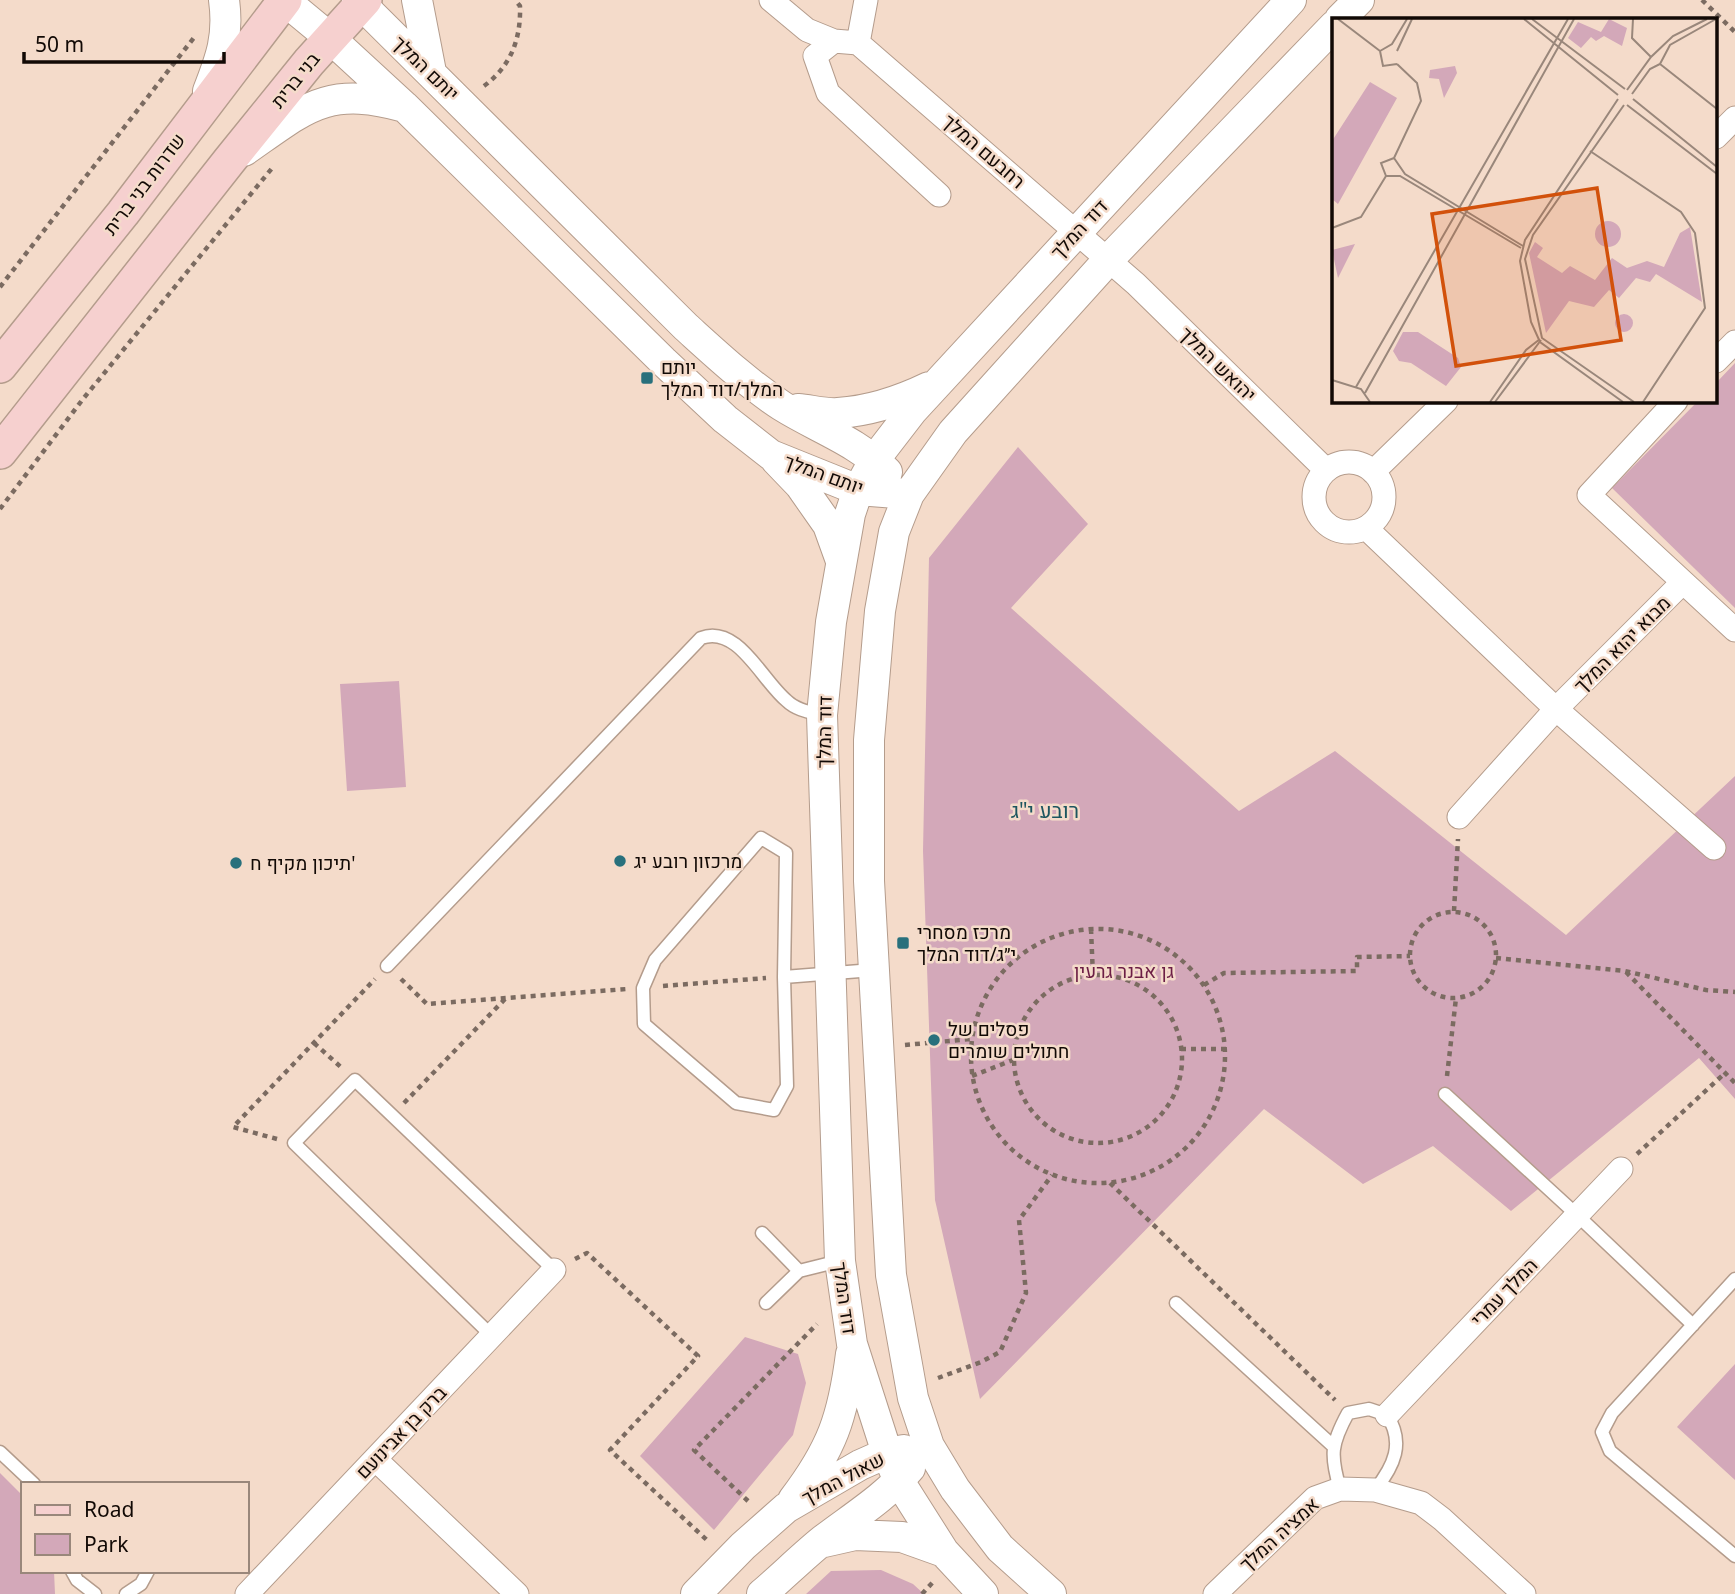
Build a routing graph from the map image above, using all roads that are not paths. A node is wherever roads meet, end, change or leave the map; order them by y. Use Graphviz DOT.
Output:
graph roads {
  1 [pos="285,0"];
  2 [pos="417,0"];
  3 [pos="771,0"];
  4 [pos="866,0"];
  5 [pos="1291,0"];
  6 [pos="1359,0"];
  7 [pos="361,1"];
  8 [pos="225,3"];
  9 [pos="1341,18"];
  10 [pos="1332,28"];
  11 [pos="330,38"];
  12 [pos="834,41"];
  13 [pos="859,43"];
  14 [pos="431,72"];
  15 [pos="202,107"];
  16 [pos="405,107"];
  17 [pos="1735,118"];
  18 [pos="1718,135"];
  19 [pos="229,162"];
  20 [pos="939,195"];
  21 [pos="1077,232"];
  22 [pos="1109,259"];
  23 [pos="1735,342"];
  24 [pos="1718,359"];
  25 [pos="0,366"];
  26 [pos="936,384"];
  27 [pos="1445,402"];
  28 [pos="1675,402"];
  29 [pos="783,407"];
  30 [pos="0,452"];
  31 [pos="771,455"];
  32 [pos="874,458"];
  33 [pos="1326,470"];
  34 [pos="1373,472"];
  35 [pos="858,490"];
  36 [pos="909,494"];
  37 [pos="1366,528"];
  38 [pos="841,561"];
  39 [pos="1683,582"];
  40 [pos="1735,630"];
  41 [pos="1556,709"];
  42 [pos="822,715"];
  43 [pos="1459,817"];
  44 [pos="1714,848"];
  45 [pos="387,966"];
  46 [pos="874,970"];
  47 [pos="829,975"];
  48 [pos="784,977"];
  49 [pos="1445,1094"];
  50 [pos="1621,1169"];
  51 [pos="1577,1215"];
  52 [pos="762,1233"];
  53 [pos="840,1261"];
  54 [pos="554,1270"];
  55 [pos="799,1271"];
  56 [pos="1735,1279"];
  57 [pos="766,1303"];
  58 [pos="1176,1303"];
  59 [pos="1693,1325"];
  60 [pos="492,1336"];
  61 [pos="852,1344"];
  62 [pos="1387,1415"];
  63 [pos="1332,1445"];
  64 [pos="929,1446"];
  65 [pos="0,1452"];
  66 [pos="887,1453"];
  67 [pos="375,1459"];
  68 [pos="899,1481"];
  69 [pos="32,1482"];
  70 [pos="1340,1489"];
  71 [pos="1375,1490"];
  72 [pos="786,1508"];
  73 [pos="821,1542"];
  74 [pos="944,1552"];
  75 [pos="1735,1556"];
  76 [pos="73,1573"];
  77 [pos="147,1573"];
  78 [pos="88,1593"];
  79 [pos="125,1594"];
  80 [pos="247,1594"];
  81 [pos="517,1594"];
  82 [pos="696,1594"];
  83 [pos="762,1594"];
  84 [pos="983,1594"];
  85 [pos="1051,1594"];
  86 [pos="1215,1594"];
  87 [pos="1524,1594"];
  1 -- 11 [label="street, יותם המלך"];
  1 -- 15 [label="main road, שדרות בני ברית"];
  2 -- 14 [label="street"];
  3 -- 12 [label="street"];
  4 -- 13 [label="street"];
  5 -- 21 [label="street, דוד המלך"];
  6 -- 9 [label="street"];
  7 -- 11 [label="main road, בני ברית"];
  7 -- 14 [label="street, יותם המלך"];
  8 -- 15 [label="street"];
  10 -- 22 [label="street"];
  11 -- 16 [label="street, יותם המלך"];
  11 -- 19 [label="main road, בני ברית"];
  12 -- 13 [label="street"];
  12 -- 20 [label="street"];
  13 -- 21 [label="street, רחבעם המלך"];
  14 -- 29 [label="street, יותם המלך"];
  15 -- 25 [label="main road, שדרות בני ברית"];
  16 -- 19 [label="street"];
  16 -- 31 [label="street, יותם המלך"];
  17 -- 18 [label="street"];
  19 -- 30 [label="main road"];
  21 -- 22 [label="street, רחבעם המלך"];
  21 -- 26 [label="street, דוד המלך"];
  22 -- 33 [label="street, יהואש המלך"];
  22 -- 36 [label="street"];
  23 -- 24 [label="street"];
  26 -- 29 [label="street"];
  26 -- 32 [label="street, דוד המלך"];
  27 -- 34 [label="street"];
  28 -- 39 [label="street, מבוא יהוא המלך"];
  29 -- 32 [label="street, יותם המלך"];
  31 -- 35 [label="street, יותם המלך"];
  31 -- 38 [label="street"];
  32 -- 35 [label="street, דוד המלך"];
  32 -- 36 [label="street, יותם המלך"];
  33 -- 34 [label="street"];
  33 -- 37 [label="street"];
  34 -- 37 [label="street"];
  35 -- 36 [label="street, יותם המלך"];
  35 -- 38 [label="street, דוד המלך"];
  36 -- 46 [label="street"];
  37 -- 41 [label="street, מבוא יהוא המלך"];
  38 -- 42 [label="street, דוד המלך"];
  39 -- 40 [label="street"];
  39 -- 41 [label="street, מבוא יהוא המלך"];
  41 -- 43 [label="street, מבוא יהוא המלך"];
  41 -- 44 [label="street, מבוא יהוא המלך"];
  42 -- 45 [label="lane"];
  42 -- 47 [label="street, דוד המלך"];
  46 -- 47 [label="lane"];
  46 -- 64 [label="street"];
  47 -- 48 [label="lane"];
  47 -- 53 [label="street, דוד המלך"];
  48 -- 48 [label="lane"];
  49 -- 51 [label="lane"];
  50 -- 51 [label="street, המלך עמרי"];
  51 -- 59 [label="lane"];
  51 -- 62 [label="street, המלך עמרי"];
  52 -- 55 [label="lane"];
  53 -- 55 [label="lane"];
  53 -- 61 [label="street, דוד המלך"];
  54 -- 60 [label="street, ברק בן אבינועם"];
  54 -- 60 [label="lane"];
  55 -- 57 [label="lane"];
  56 -- 59 [label="lane"];
  58 -- 63 [label="lane"];
  59 -- 75 [label="lane"];
  60 -- 67 [label="street, ברק בן אבינועם"];
  61 -- 66 [label="street, דוד המלך"];
  61 -- 72 [label="street"];
  62 -- 63 [label="lane"];
  62 -- 71 [label="lane"];
  63 -- 70 [label="lane"];
  64 -- 66 [label="street, שאול המלך"];
  64 -- 68 [label="street, שאול המלך"];
  64 -- 85 [label="street"];
  65 -- 69 [label="lane"];
  66 -- 68 [label="street, דוד המלך"];
  66 -- 72 [label="street, שאול המלך"];
  67 -- 80 [label="street, ברק בן אבינועם"];
  67 -- 81 [label="street"];
  68 -- 73 [label="street, שאול המלך"];
  68 -- 74 [label="street, דוד המלך"];
  70 -- 71 [label="street, אמציה המלך"];
  70 -- 86 [label="street, אמציה המלך"];
  71 -- 87 [label="street, אמציה המלך"];
  72 -- 82 [label="street, שאול המלך"];
  73 -- 74 [label="street"];
  73 -- 83 [label="street, שאול המלך"];
  74 -- 84 [label="street, דוד המלך"];
  76 -- 78 [label="lane"];
  77 -- 79 [label="lane"];
}
